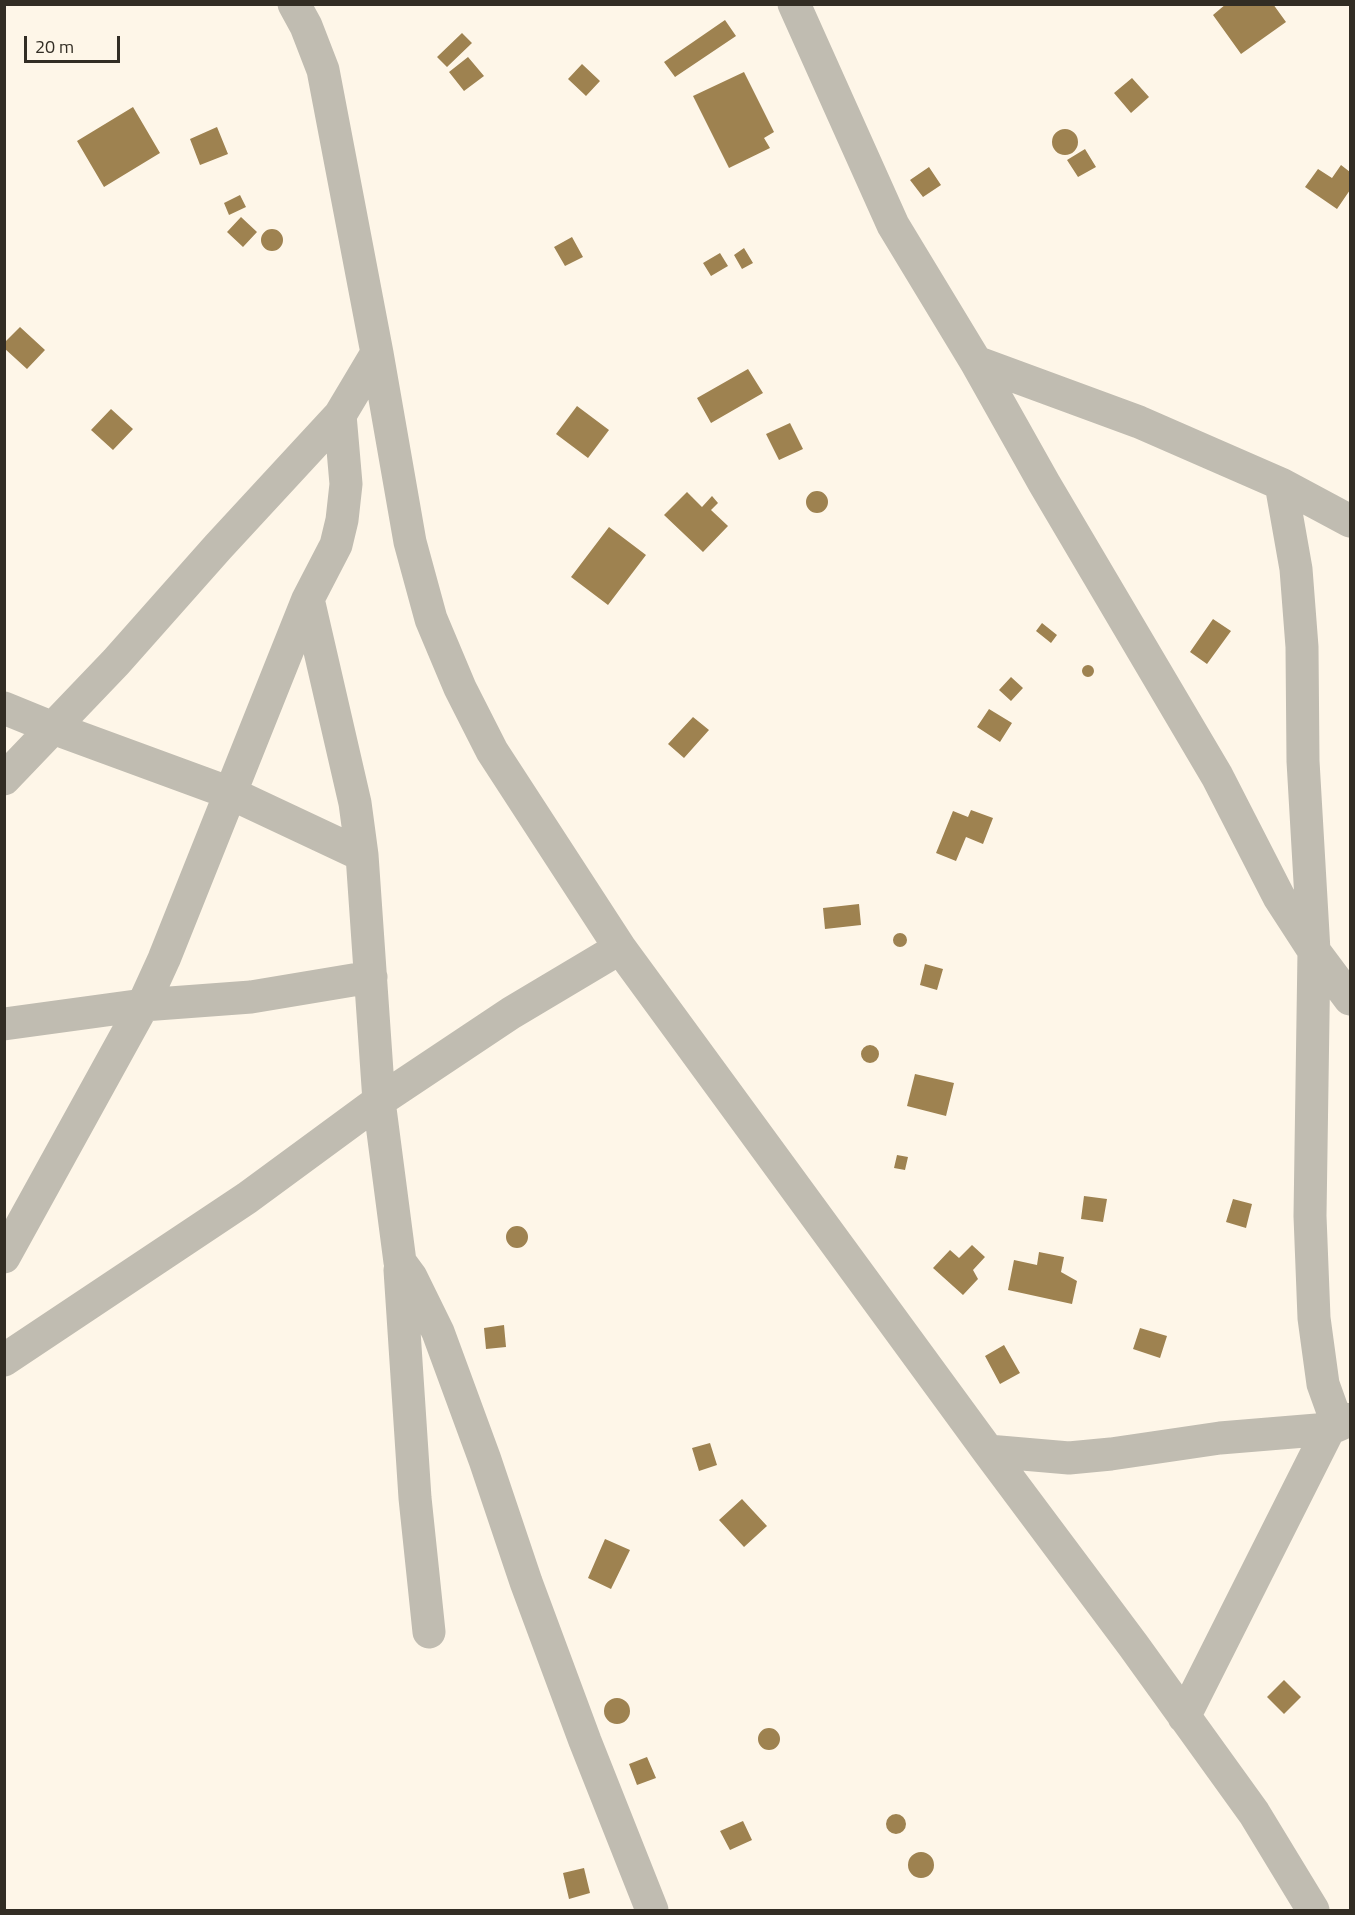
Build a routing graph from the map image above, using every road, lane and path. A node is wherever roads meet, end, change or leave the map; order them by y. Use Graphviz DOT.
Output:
graph roads {
  1 [pos="294,4"];
  2 [pos="794,4"];
  3 [pos="377,353"];
  4 [pos="976,362"];
  5 [pos="340,415"];
  6 [pos="1281,484"];
  7 [pos="1350,520"];
  8 [pos="308,600"];
  9 [pos="4,708"];
  10 [pos="53,728"];
  11 [pos="4,779"];
  12 [pos="230,793"];
  13 [pos="362,855"];
  14 [pos="620,948"];
  15 [pos="1314,951"];
  16 [pos="371,977"];
  17 [pos="1350,999"];
  18 [pos="143,1005"];
  19 [pos="4,1024"];
  20 [pos="379,1101"];
  21 [pos="4,1257"];
  22 [pos="400,1262"];
  23 [pos="4,1360"];
  24 [pos="1342,1422"];
  25 [pos="988,1451"];
  26 [pos="429,1632"];
  27 [pos="1184,1718"];
  28 [pos="652,1911"];
  29 [pos="1313,1911"];
  1 -- 3 [label="street"];
  2 -- 4 [label="street"];
  3 -- 5 [label="street"];
  3 -- 14 [label="street"];
  4 -- 6 [label="street"];
  4 -- 15 [label="street"];
  5 -- 8 [label="street"];
  5 -- 10 [label="street"];
  6 -- 7 [label="street"];
  6 -- 15 [label="street"];
  8 -- 12 [label="street"];
  8 -- 13 [label="street"];
  9 -- 10 [label="street"];
  10 -- 11 [label="street"];
  10 -- 12 [label="street"];
  12 -- 13 [label="street"];
  12 -- 18 [label="street"];
  13 -- 16 [label="street"];
  14 -- 20 [label="street"];
  14 -- 25 [label="street"];
  15 -- 17 [label="street"];
  15 -- 24 [label="street"];
  16 -- 18 [label="street"];
  16 -- 20 [label="street"];
  18 -- 19 [label="street"];
  18 -- 21 [label="street"];
  20 -- 22 [label="street"];
  20 -- 23 [label="street"];
  22 -- 26 [label="street"];
  22 -- 28 [label="street"];
  24 -- 25 [label="street"];
  24 -- 27 [label="street"];
  25 -- 27 [label="street"];
  27 -- 29 [label="street"];
}
